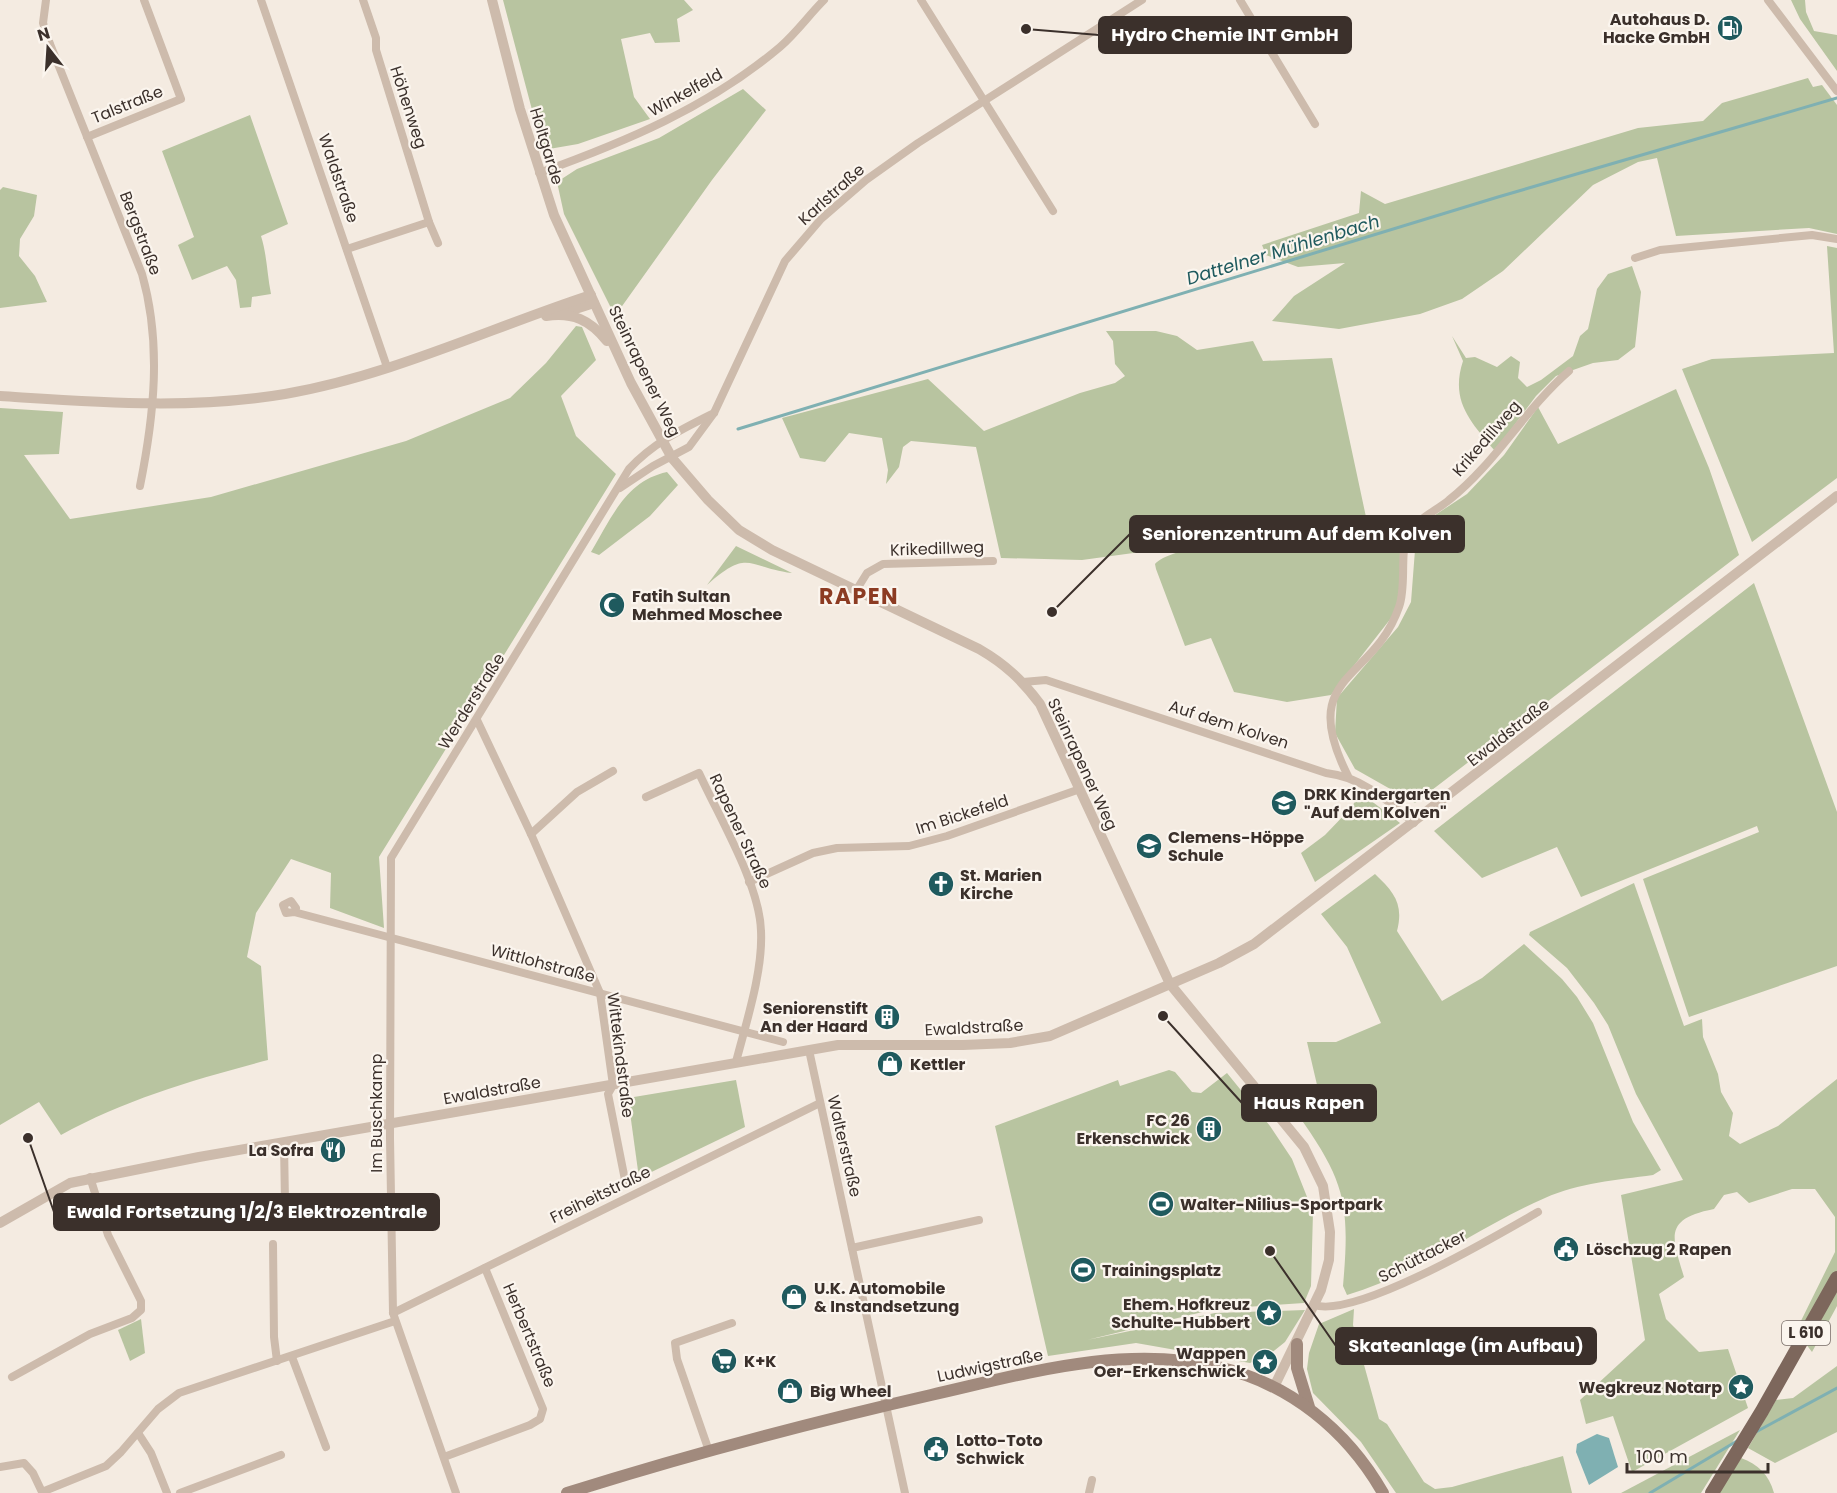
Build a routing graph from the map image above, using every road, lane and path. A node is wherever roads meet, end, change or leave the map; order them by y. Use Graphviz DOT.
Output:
graph roads {
  1 [pos="46,0"];
  2 [pos="144,0"];
  3 [pos="261,0"];
  4 [pos="363,0"];
  5 [pos="492,0"];
  6 [pos="824,0"];
  7 [pos="921,0"];
  8 [pos="1142,0"];
  9 [pos="1240,0"];
  10 [pos="1768,0"];
  11 [pos="1837,91"];
  12 [pos="983,101"];
  13 [pos="1315,124"];
  14 [pos="87,137"];
  15 [pos="538,173"];
  16 [pos="1053,211"];
  17 [pos="429,222"];
  18 [pos="1837,239"];
  19 [pos="438,243"];
  20 [pos="348,249"];
  21 [pos="1635,258"];
  22 [pos="593,299"];
  23 [pos="560,314"];
  24 [pos="531,318"];
  25 [pos="618,356"];
  26 [pos="387,368"];
  27 [pos="1569,371"];
  28 [pos="0,396"];
  29 [pos="152,404"];
  30 [pos="714,413"];
  31 [pos="662,440"];
  32 [pos="672,458"];
  33 [pos="140,486"];
  34 [pos="617,491"];
  35 [pos="1837,496"];
  36 [pos="993,561"];
  37 [pos="857,589"];
  38 [pos="1023,682"];
  39 [pos="477,720"];
  40 [pos="613,771"];
  41 [pos="1348,776"];
  42 [pos="1080,789"];
  43 [pos="646,797"];
  44 [pos="1414,824"];
  45 [pos="531,834"];
  46 [pos="749,882"];
  47 [pos="294,912"];
  48 [pos="390,938"];
  49 [pos="1170,984"];
  50 [pos="600,993"];
  51 [pos="744,1032"];
  52 [pos="783,1042"];
  53 [pos="809,1050"];
  54 [pos="736,1062"];
  55 [pos="613,1085"];
  56 [pos="820,1103"];
  57 [pos="390,1124"];
  58 [pos="284,1143"];
  59 [pos="90,1177"];
  60 [pos="626,1185"];
  61 [pos="285,1203"];
  62 [pos="1538,1212"];
  63 [pos="285,1214"];
  64 [pos="979,1220"];
  65 [pos="163,1222"];
  66 [pos="0,1223"];
  67 [pos="273,1244"];
  68 [pos="852,1248"];
  69 [pos="486,1268"];
  70 [pos="1837,1278"];
  71 [pos="1314,1305"];
  72 [pos="394,1317"];
  73 [pos="732,1323"];
  74 [pos="1297,1344"];
  75 [pos="292,1357"];
  76 [pos="277,1361"];
  77 [pos="12,1377"];
  78 [pos="1274,1387"];
  79 [pos="885,1406"];
  80 [pos="1310,1407"];
  81 [pos="138,1433"];
  82 [pos="326,1447"];
  83 [pos="708,1451"];
  84 [pos="281,1455"];
  85 [pos="444,1457"];
  86 [pos="0,1467"];
  87 [pos="1092,1480"];
  88 [pos="167,1493"];
  89 [pos="180,1493"];
  90 [pos="456,1493"];
  91 [pos="567,1493"];
  92 [pos="906,1493"];
  93 [pos="1089,1493"];
  94 [pos="1383,1493"];
  95 [pos="1712,1493"];
  1 -- 14 [label="street, Bergstraße"];
  2 -- 14 [label="street, Talstraße"];
  3 -- 20 [label="street, Waldstraße"];
  4 -- 17 [label="street, Höhenweg"];
  5 -- 15 [label="street, Holtgarde"];
  6 -- 15 [label="street, Winkelfeld"];
  7 -- 12 [label="street"];
  8 -- 12 [label="street, Karlstraße"];
  9 -- 13 [label="street"];
  10 -- 11 [label="street"];
  12 -- 16 [label="street"];
  12 -- 30 [label="street, Karlstraße"];
  14 -- 29 [label="street, Bergstraße"];
  15 -- 22 [label="street, Holtgarde"];
  17 -- 19 [label="street, Höhenweg"];
  17 -- 20 [label="street"];
  18 -- 21 [label="street"];
  20 -- 26 [label="street, Waldstraße"];
  22 -- 23 [label="street"];
  22 -- 24 [label="street"];
  22 -- 25 [label="street, Steinrapener Weg"];
  23 -- 24 [label="street"];
  23 -- 25 [label="street"];
  24 -- 26 [label="street"];
  25 -- 31 [label="street, Steinrapener Weg"];
  26 -- 29 [label="street"];
  27 -- 41 [label="street, Krikedillweg"];
  28 -- 29 [label="street"];
  29 -- 33 [label="street, Bergstraße"];
  30 -- 31 [label="street"];
  30 -- 32 [label="street, Karlstraße"];
  31 -- 32 [label="street, Steinrapener Weg"];
  31 -- 34 [label="street, Werderstraße"];
  32 -- 34 [label="street, Werderstraße"];
  32 -- 37 [label="street, Steinrapener Weg"];
  34 -- 39 [label="street, Werderstraße"];
  35 -- 44 [label="street, Ewaldstraße"];
  36 -- 37 [label="street, Krikedillweg"];
  37 -- 38 [label="street, Steinrapener Weg"];
  38 -- 41 [label="street, Auf dem Kolven"];
  38 -- 42 [label="street, Steinrapener Weg"];
  39 -- 45 [label="street, Wittekindstraße"];
  39 -- 48 [label="street, Werderstraße"];
  40 -- 45 [label="street"];
  41 -- 44 [label="street, Auf dem Kolven"];
  42 -- 46 [label="street, Im Bickefeld"];
  42 -- 49 [label="street, Steinrapener Weg"];
  43 -- 46 [label="street, Rapener Straße"];
  44 -- 49 [label="street, Ewaldstraße"];
  45 -- 50 [label="street, Wittekindstraße"];
  46 -- 51 [label="street, Rapener Straße"];
  47 -- 48 [label="street, Wittlohstraße"];
  48 -- 50 [label="street, Wittlohstraße"];
  48 -- 57 [label="street, Im Buschkamp"];
  49 -- 53 [label="street, Ewaldstraße"];
  49 -- 71 [label="street, Steinrapener Weg"];
  50 -- 51 [label="street, Wittlohstraße"];
  50 -- 55 [label="street, Wittekindstraße"];
  51 -- 52 [label="street, Wittlohstraße"];
  51 -- 54 [label="street, Rapener Straße"];
  53 -- 54 [label="street, Ewaldstraße"];
  53 -- 56 [label="street, Walterstraße"];
  54 -- 55 [label="street, Ewaldstraße"];
  55 -- 57 [label="street, Ewaldstraße"];
  55 -- 60 [label="street, Wittekindstraße"];
  56 -- 68 [label="street, Walterstraße"];
  56 -- 69 [label="street, Freiheitstraße"];
  57 -- 58 [label="street, Ewaldstraße"];
  57 -- 72 [label="street, Im Buschkamp"];
  58 -- 59 [label="street, Ewaldstraße"];
  58 -- 61 [label="street"];
  59 -- 66 [label="street, Ewaldstraße"];
  59 -- 77 [label="street"];
  61 -- 63 [label="street"];
  61 -- 65 [label="street"];
  62 -- 71 [label="street, Schüttacker"];
  64 -- 68 [label="street"];
  67 -- 76 [label="street"];
  68 -- 79 [label="street, Walterstraße"];
  69 -- 72 [label="street, Freiheitstraße"];
  69 -- 85 [label="street, Herbertstraße"];
  70 -- 95 [label="main road, L 610"];
  71 -- 74 [label="street, Steinrapener Weg"];
  72 -- 75 [label="street, Freiheitstraße"];
  72 -- 85 [label="street, Im Buschkamp"];
  73 -- 83 [label="street"];
  74 -- 78 [label="street, Steinrapener Weg"];
  74 -- 80 [label="main road"];
  75 -- 76 [label="street, Freiheitstraße"];
  75 -- 82 [label="street"];
  76 -- 81 [label="street, Freiheitstraße"];
  78 -- 79 [label="main road, Ludwigstraße"];
  78 -- 80 [label="main road, Ludwigstraße"];
  79 -- 83 [label="main road, Ludwigstraße"];
  79 -- 92 [label="street, Walterstraße"];
  80 -- 94 [label="main road, Ludwigstraße"];
  81 -- 86 [label="street, Freiheitstraße"];
  81 -- 88 [label="street"];
  83 -- 91 [label="main road, Ludwigstraße"];
  84 -- 89 [label="street"];
  85 -- 90 [label="street, Im Buschkamp"];
  87 -- 93 [label="street"];
}
